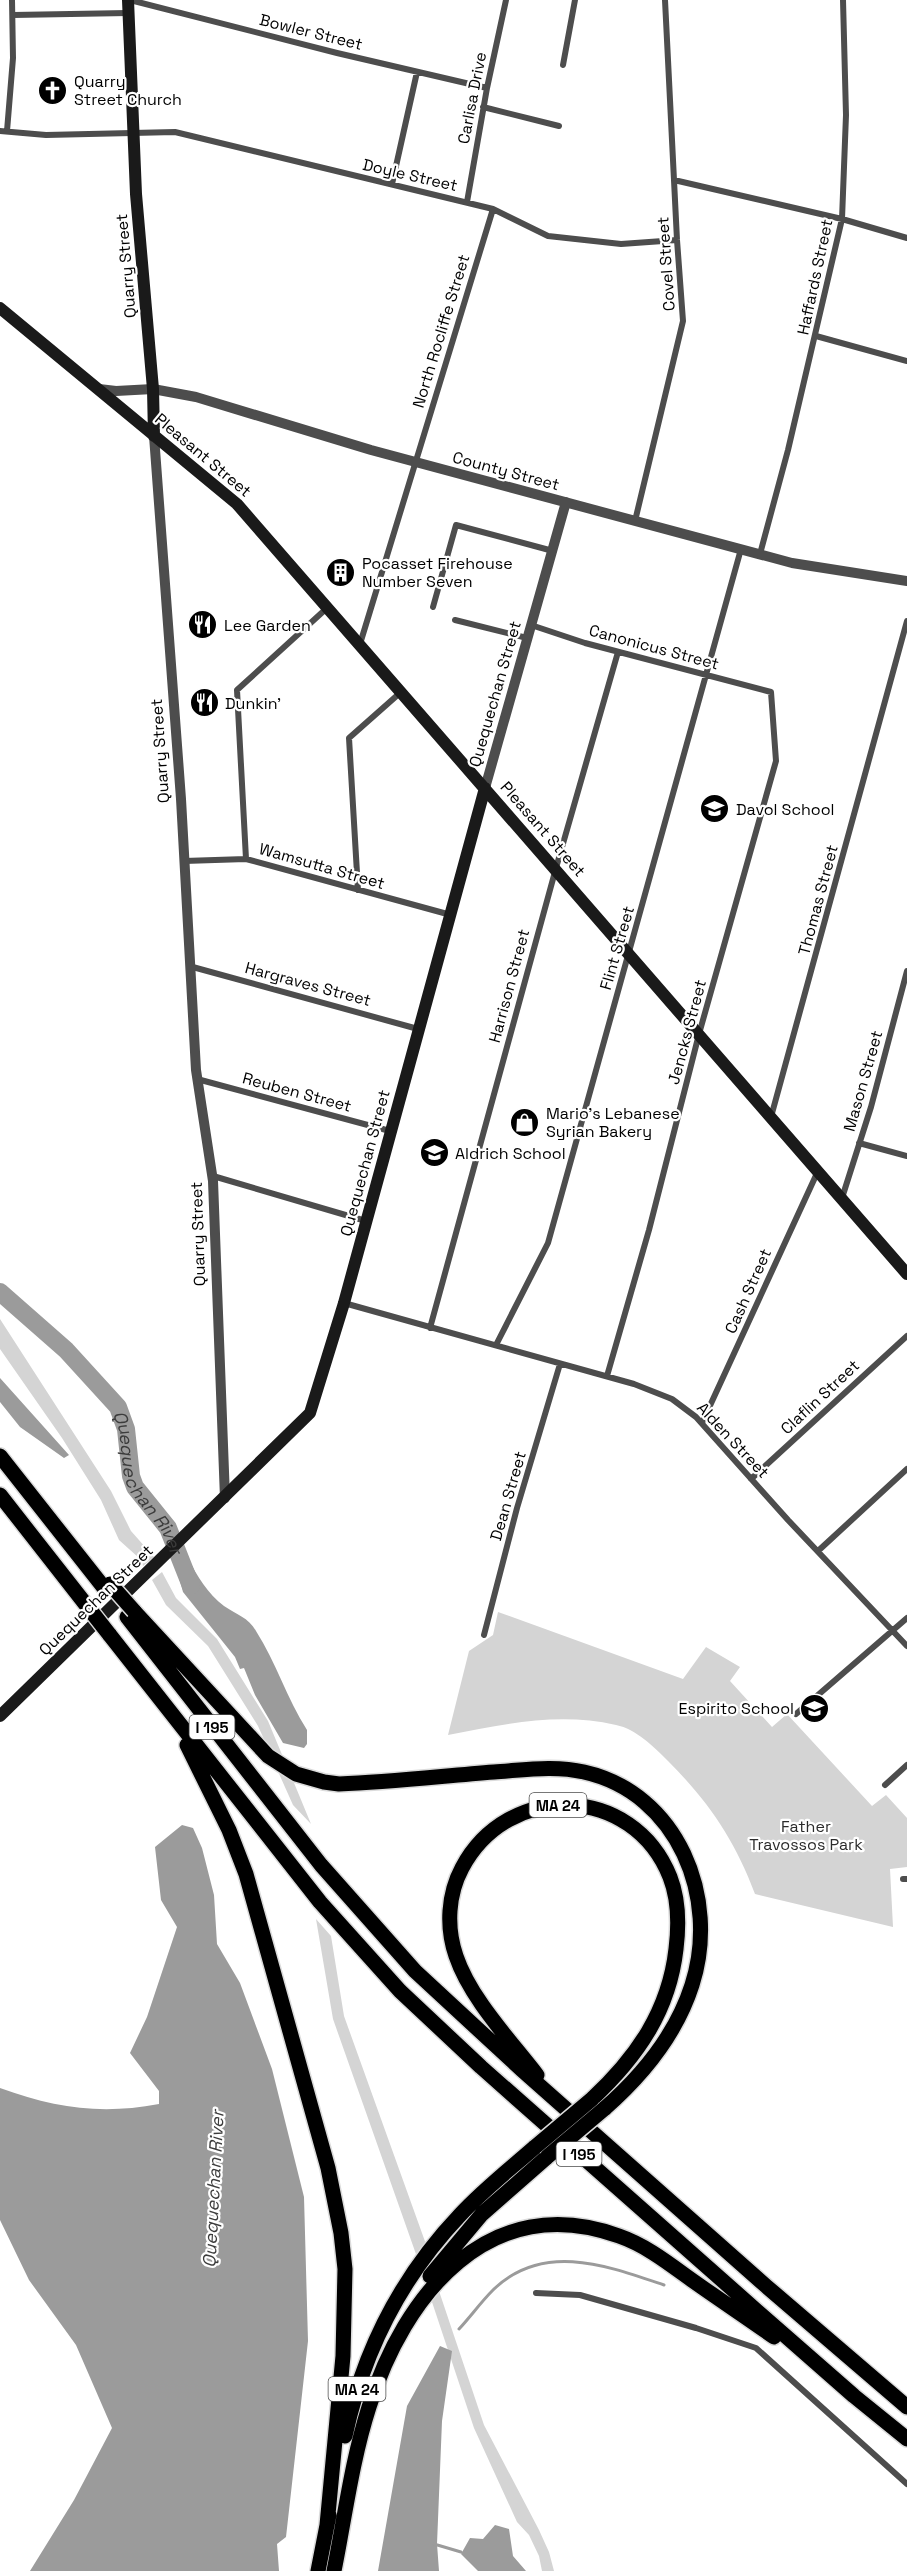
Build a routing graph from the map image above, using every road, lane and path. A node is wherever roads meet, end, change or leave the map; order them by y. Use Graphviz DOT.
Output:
graph roads {
  1 [pos="12,0"];
  2 [pos="129,0"];
  3 [pos="506,0"];
  4 [pos="575,0"];
  5 [pos="843,0"];
  6 [pos="663,1"];
  7 [pos="129,13"];
  8 [pos="13,15"];
  9 [pos="562,65"];
  10 [pos="417,72"];
  11 [pos="487,88"];
  12 [pos="483,107"];
  13 [pos="559,126"];
  14 [pos="4,131"];
  15 [pos="134,132"];
  16 [pos="674,180"];
  17 [pos="392,184"];
  18 [pos="467,202"];
  19 [pos="493,209"];
  20 [pos="842,219"];
  21 [pos="907,238"];
  22 [pos="677,240"];
  23 [pos="0,308"];
  24 [pos="816,336"];
  25 [pos="907,361"];
  26 [pos="99,389"];
  27 [pos="153,389"];
  28 [pos="154,436"];
  29 [pos="414,462"];
  30 [pos="566,502"];
  31 [pos="635,521"];
  32 [pos="741,549"];
  33 [pos="553,551"];
  34 [pos="760,554"];
  35 [pos="907,581"];
  36 [pos="328,607"];
  37 [pos="433,607"];
  38 [pos="455,620"];
  39 [pos="907,621"];
  40 [pos="531,625"];
  41 [pos="527,638"];
  42 [pos="360,644"];
  43 [pos="618,652"];
  44 [pos="706,676"];
  45 [pos="401,692"];
  46 [pos="771,692"];
  47 [pos="485,788"];
  48 [pos="246,859"];
  49 [pos="184,861"];
  50 [pos="556,868"];
  51 [pos="358,890"];
  52 [pos="451,915"];
  53 [pos="630,954"];
  54 [pos="189,966"];
  55 [pos="907,971"];
  56 [pos="419,1029"];
  57 [pos="699,1034"];
  58 [pos="196,1079"];
  59 [pos="771,1117"];
  60 [pos="390,1131"];
  61 [pos="859,1143"];
  62 [pos="907,1156"];
  63 [pos="818,1170"];
  64 [pos="213,1176"];
  65 [pos="842,1198"];
  66 [pos="366,1221"];
  67 [pos="907,1274"];
  68 [pos="344,1303"];
  69 [pos="430,1328"];
  70 [pos="907,1335"];
  71 [pos="496,1346"];
  72 [pos="560,1364"];
  73 [pos="608,1376"];
  74 [pos="702,1423"];
  75 [pos="0,1456"];
  76 [pos="907,1469"];
  77 [pos="751,1479"];
  78 [pos="0,1495"];
  79 [pos="225,1498"];
  80 [pos="818,1551"];
  81 [pos="130,1614"];
  82 [pos="907,1618"];
  83 [pos="893,1631"];
  84 [pos="484,1635"];
  85 [pos="907,1646"];
  86 [pos="169,1711"];
  87 [pos="796,1714"];
  88 [pos="0,1716"];
  89 [pos="907,1765"];
  90 [pos="885,1785"];
  91 [pos="560,2103"];
  92 [pos="598,2104"];
  93 [pos="541,2152"];
  94 [pos="433,2280"];
  95 [pos="536,2293"];
  96 [pos="840,2384"];
  97 [pos="907,2407"];
  98 [pos="907,2439"];
  99 [pos="907,2484"];
  100 [pos="327,2525"];
  101 [pos="318,2571"];
  102 [pos="334,2571"];
  1 -- 8 [label="street"];
  2 -- 7 [label="main road, Quarry Street"];
  2 -- 10 [label="street, Bowler Street"];
  3 -- 11 [label="street, Carlisa Drive"];
  4 -- 9 [label="street"];
  5 -- 20 [label="street, Haffards Street"];
  6 -- 16 [label="street, Covel Street"];
  7 -- 8 [label="street"];
  7 -- 15 [label="main road, Quarry Street"];
  8 -- 14 [label="street"];
  10 -- 11 [label="street, Bowler Street"];
  10 -- 17 [label="street"];
  11 -- 12 [label="street, Carlisa Drive"];
  12 -- 13 [label="street"];
  12 -- 18 [label="street, Carlisa Drive"];
  14 -- 15 [label="street, Doyle Street"];
  15 -- 17 [label="street, Doyle Street"];
  15 -- 27 [label="main road, Quarry Street"];
  16 -- 20 [label="street"];
  16 -- 22 [label="street, Covel Street"];
  17 -- 18 [label="street, Doyle Street"];
  18 -- 19 [label="street, Doyle Street"];
  19 -- 22 [label="street, Doyle Street"];
  19 -- 29 [label="street, North Rocliffe Street"];
  20 -- 21 [label="street"];
  20 -- 24 [label="street, Haffards Street"];
  22 -- 31 [label="street, Covel Street"];
  23 -- 26 [label="main road, Pleasant Street"];
  24 -- 25 [label="street"];
  24 -- 34 [label="street, Haffards Street"];
  26 -- 27 [label="street, County Street"];
  26 -- 28 [label="main road, Pleasant Street"];
  27 -- 28 [label="main road, Quarry Street"];
  27 -- 29 [label="street, County Street"];
  28 -- 36 [label="main road, Pleasant Street"];
  28 -- 49 [label="street, Quarry Street"];
  29 -- 30 [label="street, County Street"];
  29 -- 42 [label="street, North Rocliffe Street"];
  30 -- 31 [label="street, County Street"];
  30 -- 33 [label="street, Quequechan Street"];
  31 -- 32 [label="street, County Street"];
  32 -- 34 [label="street, County Street"];
  32 -- 44 [label="street, Flint Street"];
  33 -- 37 [label="street"];
  33 -- 40 [label="street, Quequechan Street"];
  34 -- 35 [label="street, County Street"];
  36 -- 42 [label="main road, Pleasant Street"];
  36 -- 48 [label="street"];
  38 -- 41 [label="street"];
  39 -- 59 [label="street, Thomas Street"];
  40 -- 41 [label="street, Quequechan Street"];
  40 -- 43 [label="street, Canonicus Street"];
  41 -- 47 [label="street, Quequechan Street"];
  42 -- 45 [label="main road, Pleasant Street"];
  43 -- 44 [label="street, Canonicus Street"];
  43 -- 50 [label="street, Harrison Street"];
  44 -- 46 [label="street, Canonicus Street"];
  44 -- 53 [label="street, Flint Street"];
  45 -- 47 [label="main road, Pleasant Street"];
  45 -- 51 [label="street"];
  46 -- 57 [label="street, Jencks Street"];
  47 -- 50 [label="main road, Pleasant Street"];
  47 -- 52 [label="main road, Quequechan Street"];
  48 -- 49 [label="street, Wamsutta Street"];
  48 -- 51 [label="street, Wamsutta Street"];
  49 -- 54 [label="street, Quarry Street"];
  50 -- 53 [label="main road, Pleasant Street"];
  50 -- 69 [label="street, Harrison Street"];
  51 -- 52 [label="street, Wamsutta Street"];
  52 -- 56 [label="main road, Quequechan Street"];
  53 -- 57 [label="main road, Pleasant Street"];
  53 -- 71 [label="street, Flint Street"];
  54 -- 56 [label="street, Hargraves Street"];
  54 -- 58 [label="street, Quarry Street"];
  55 -- 61 [label="street, Mason Street"];
  56 -- 60 [label="main road, Quequechan Street"];
  57 -- 59 [label="main road, Pleasant Street"];
  57 -- 73 [label="street, Jencks Street"];
  58 -- 60 [label="street, Reuben Street"];
  58 -- 64 [label="street, Quarry Street"];
  59 -- 63 [label="main road, Pleasant Street"];
  60 -- 66 [label="main road, Quequechan Street"];
  61 -- 62 [label="street"];
  61 -- 65 [label="street, Mason Street"];
  63 -- 65 [label="main road, Pleasant Street"];
  63 -- 74 [label="street, Cash Street"];
  64 -- 66 [label="street"];
  64 -- 79 [label="street, Quarry Street"];
  65 -- 67 [label="main road, Pleasant Street"];
  66 -- 68 [label="main road, Quequechan Street"];
  68 -- 69 [label="street, Alden Street"];
  68 -- 79 [label="main road, Quequechan Street"];
  69 -- 71 [label="street, Alden Street"];
  70 -- 77 [label="street, Claflin Street"];
  71 -- 72 [label="street, Alden Street"];
  72 -- 73 [label="street, Alden Street"];
  72 -- 84 [label="street, Dean Street"];
  73 -- 74 [label="street, Alden Street"];
  74 -- 77 [label="street, Alden Street"];
  75 -- 81 [label="highway, I 195"];
  76 -- 80 [label="street"];
  77 -- 80 [label="street, Alden Street"];
  78 -- 86 [label="highway, I 195, bridge"];
  79 -- 88 [label="main road, Quequechan Street"];
  80 -- 83 [label="street, Alden Street"];
  81 -- 91 [label="highway, I 195"];
  81 -- 92 [label="highway"];
  82 -- 83 [label="street"];
  83 -- 85 [label="street, Alden Street"];
  83 -- 87 [label="street"];
  86 -- 96 [label="highway, I 195"];
  86 -- 100 [label="highway"];
  89 -- 90 [label="street"];
  91 -- 92 [label="highway, MA 24"];
  91 -- 97 [label="highway, I 195"];
  92 -- 93 [label="highway, MA 24, bridge"];
  93 -- 94 [label="highway"];
  93 -- 100 [label="highway, MA 24"];
  94 -- 96 [label="highway, MA 24"];
  94 -- 102 [label="highway, MA 24"];
  95 -- 99 [label="street"];
  96 -- 98 [label="highway, I 195"];
  100 -- 101 [label="highway, MA 24"];
}
